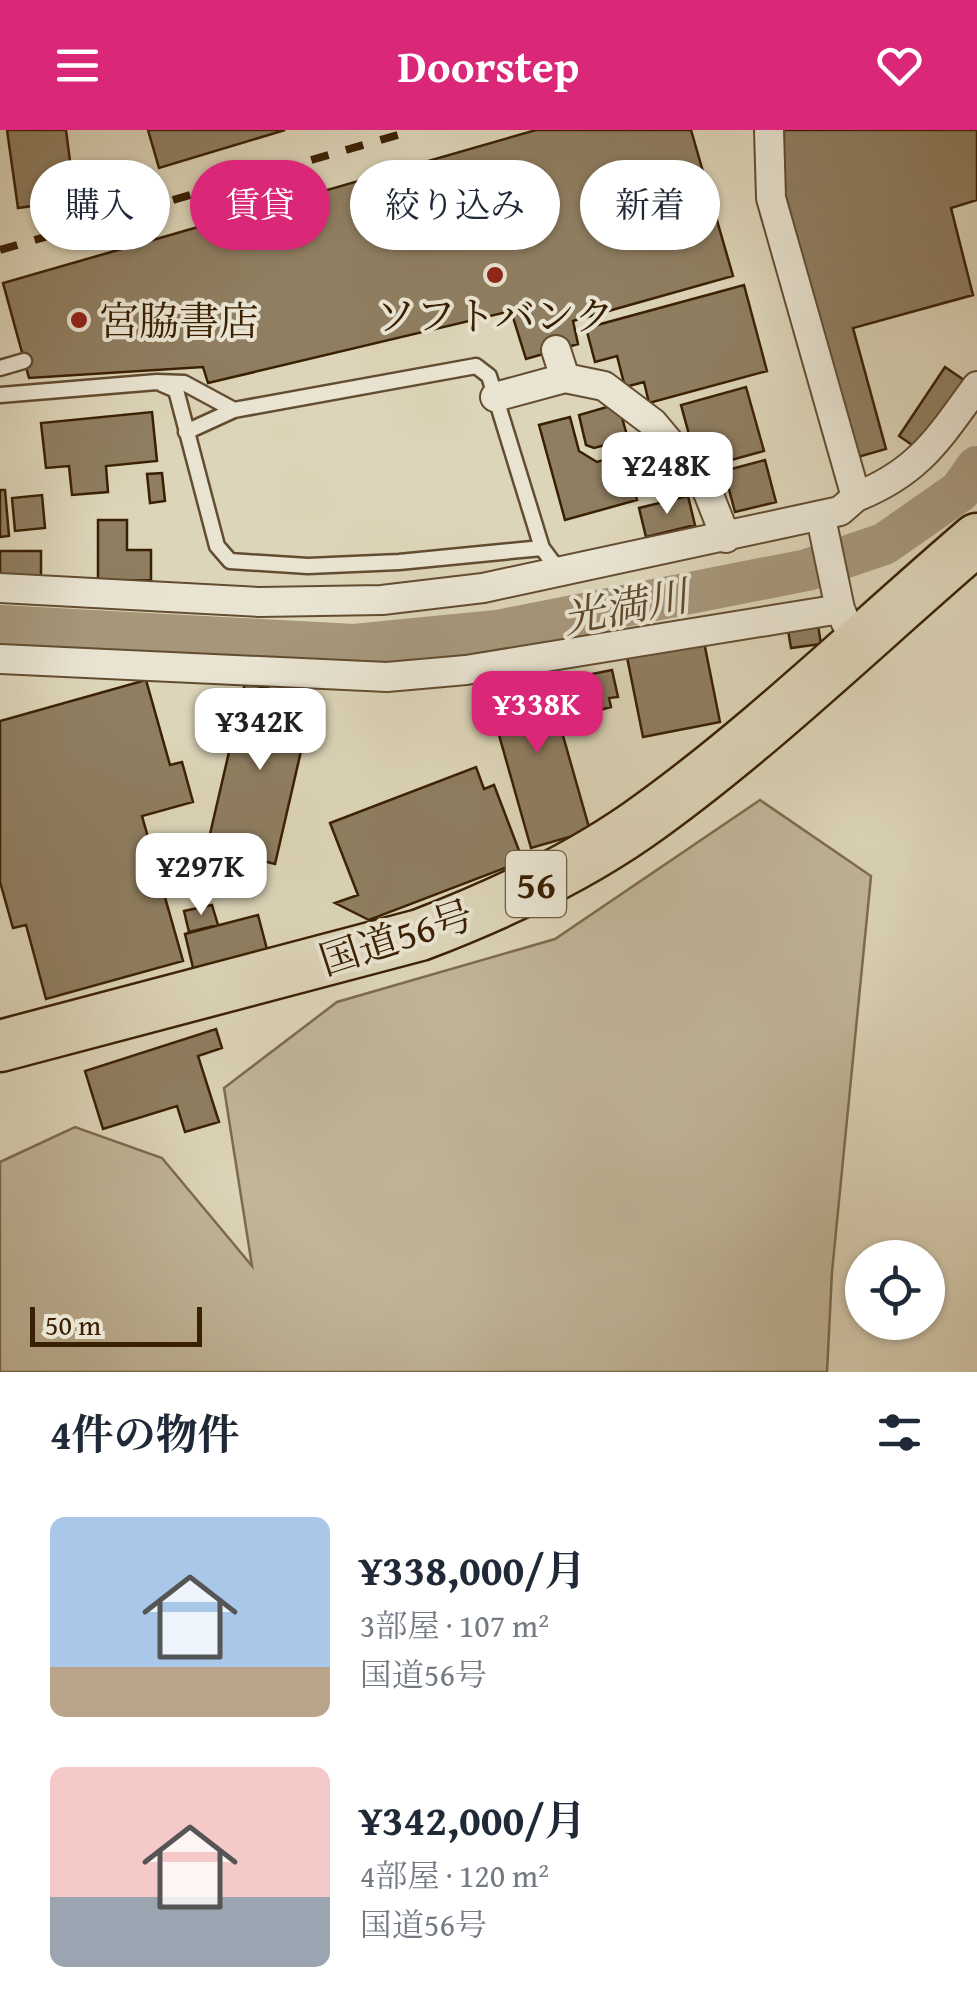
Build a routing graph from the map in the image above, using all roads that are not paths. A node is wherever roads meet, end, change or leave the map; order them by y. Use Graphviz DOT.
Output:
graph roads {
  1 [pos="768,130"];
  2 [pos="556,350"];
  3 [pos="24,361"];
  4 [pos="0,368"];
  5 [pos="564,378"];
  6 [pos="157,382"];
  7 [pos="977,386"];
  8 [pos="0,395"];
  9 [pos="496,397"];
  10 [pos="234,410"];
  11 [pos="186,432"];
  12 [pos="856,496"];
  13 [pos="822,524"];
  14 [pos="726,538"];
  15 [pos="977,539"];
  16 [pos="542,548"];
  17 [pos="560,572"];
  18 [pos="0,588"];
  19 [pos="846,614"];
  20 [pos="0,659"];
  21 [pos="0,1046"];
  1 -- 12 [label="street"];
  2 -- 5 [label="street"];
  3 -- 4 [label="lane"];
  5 -- 9 [label="street"];
  5 -- 14 [label="street"];
  6 -- 8 [label="lane"];
  6 -- 10 [label="lane"];
  6 -- 11 [label="lane"];
  7 -- 12 [label="street"];
  9 -- 10 [label="lane"];
  9 -- 16 [label="lane"];
  10 -- 11 [label="lane"];
  11 -- 16 [label="lane"];
  12 -- 13 [label="street"];
  13 -- 14 [label="street"];
  13 -- 19 [label="street"];
  14 -- 17 [label="street"];
  15 -- 19 [label="highway, 国道56号 / 56"];
  16 -- 17 [label="lane"];
  17 -- 18 [label="street"];
  19 -- 20 [label="street"];
  19 -- 21 [label="highway, 国道56号 / 56"];
}
